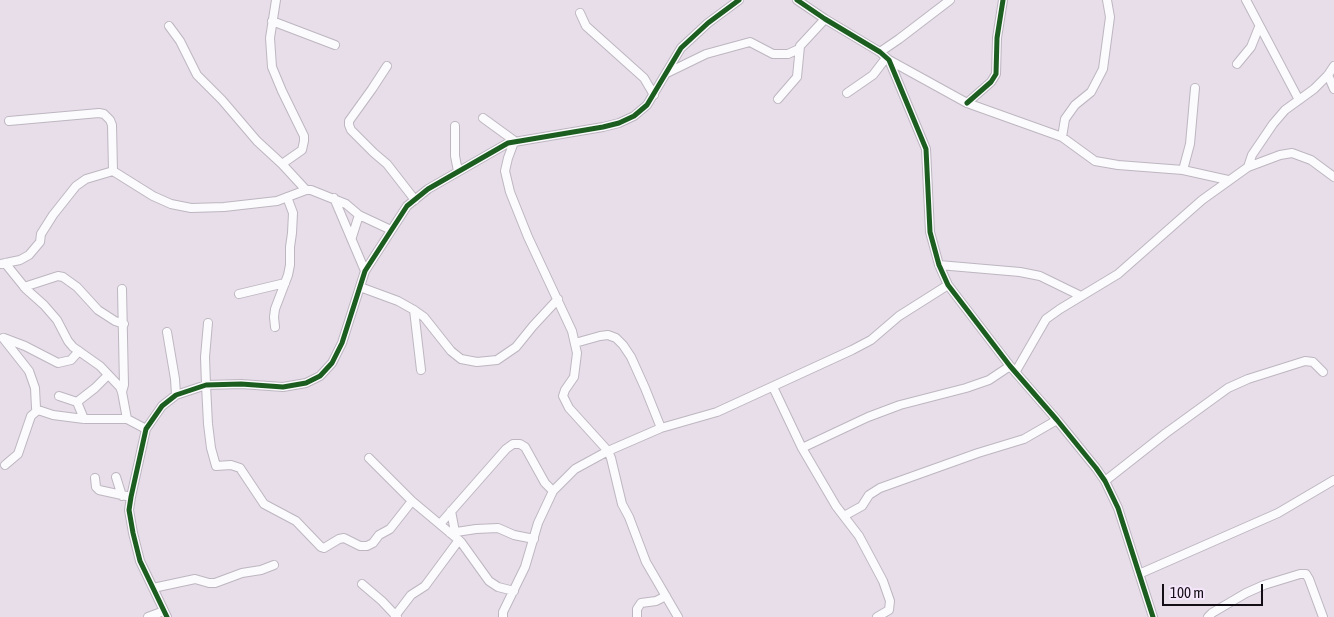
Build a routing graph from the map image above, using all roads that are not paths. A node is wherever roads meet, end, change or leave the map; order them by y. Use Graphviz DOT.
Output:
graph roads {
  1 [pos="276,0"];
  2 [pos="739,0"];
  3 [pos="797,0"];
  4 [pos="950,0"];
  5 [pos="1003,0"];
  6 [pos="1107,0"];
  7 [pos="1246,0"];
  8 [pos="580,13"];
  9 [pos="825,19"];
  10 [pos="272,21"];
  11 [pos="169,26"];
  12 [pos="1259,26"];
  13 [pos="335,45"];
  14 [pos="799,49"];
  15 [pos="880,52"];
  16 [pos="888,59"];
  17 [pos="1237,64"];
  18 [pos="387,66"];
  19 [pos="1334,66"];
  20 [pos="667,74"];
  21 [pos="1328,75"];
  22 [pos="1195,88"];
  23 [pos="1334,89"];
  24 [pos="847,92"];
  25 [pos="654,95"];
  26 [pos="778,100"];
  27 [pos="1298,100"];
  28 [pos="967,103"];
  29 [pos="483,118"];
  30 [pos="9,121"];
  31 [pos="455,126"];
  32 [pos="1062,137"];
  33 [pos="515,142"];
  34 [pos="282,164"];
  35 [pos="1248,167"];
  36 [pos="113,170"];
  37 [pos="1183,170"];
  38 [pos="458,171"];
  39 [pos="1333,175"];
  40 [pos="1228,180"];
  41 [pos="306,190"];
  42 [pos="287,197"];
  43 [pos="334,198"];
  44 [pos="414,200"];
  45 [pos="359,215"];
  46 [pos="391,230"];
  47 [pos="352,237"];
  48 [pos="3,264"];
  49 [pos="939,265"];
  50 [pos="365,271"];
  51 [pos="285,283"];
  52 [pos="948,285"];
  53 [pos="24,287"];
  54 [pos="360,287"];
  55 [pos="122,289"];
  56 [pos="239,294"];
  57 [pos="1081,296"];
  58 [pos="558,298"];
  59 [pos="414,310"];
  60 [pos="208,323"];
  61 [pos="124,324"];
  62 [pos="275,327"];
  63 [pos="167,332"];
  64 [pos="2,338"];
  65 [pos="575,343"];
  66 [pos="79,351"];
  67 [pos="1013,368"];
  68 [pos="421,370"];
  69 [pos="1323,372"];
  70 [pos="108,375"];
  71 [pos="206,384"];
  72 [pos="773,387"];
  73 [pos="122,392"];
  74 [pos="176,395"];
  75 [pos="59,396"];
  76 [pos="77,402"];
  77 [pos="38,410"];
  78 [pos="84,419"];
  79 [pos="127,420"];
  80 [pos="1057,420"];
  81 [pos="661,428"];
  82 [pos="146,429"];
  83 [pos="802,448"];
  84 [pos="608,451"];
  85 [pos="369,458"];
  86 [pos="5,466"];
  87 [pos="116,477"];
  88 [pos="95,478"];
  89 [pos="1334,480"];
  90 [pos="1105,481"];
  91 [pos="553,491"];
  92 [pos="127,497"];
  93 [pos="412,501"];
  94 [pos="451,511"];
  95 [pos="844,516"];
  96 [pos="440,524"];
  97 [pos="453,533"];
  98 [pos="534,539"];
  99 [pos="458,540"];
  100 [pos="274,565"];
  101 [pos="1139,574"];
  102 [pos="362,584"];
  103 [pos="153,588"];
  104 [pos="514,591"];
  105 [pos="666,596"];
  106 [pos="166,614"];
  107 [pos="889,614"];
  108 [pos="396,616"];
  109 [pos="1151,616"];
  110 [pos="148,617"];
  111 [pos="503,617"];
  112 [pos="637,617"];
  113 [pos="678,617"];
  114 [pos="877,617"];
  115 [pos="1208,617"];
  116 [pos="1323,617"];
  1 -- 10 [label="street"];
  2 -- 20 [label="street"];
  3 -- 9 [label="street"];
  4 -- 15 [label="street"];
  5 -- 28 [label="street"];
  6 -- 32 [label="street"];
  7 -- 12 [label="street"];
  8 -- 25 [label="street"];
  9 -- 14 [label="street"];
  9 -- 15 [label="street"];
  10 -- 13 [label="street"];
  10 -- 34 [label="street"];
  11 -- 34 [label="street"];
  12 -- 17 [label="street"];
  12 -- 27 [label="street"];
  14 -- 20 [label="street"];
  14 -- 26 [label="street"];
  15 -- 16 [label="street"];
  16 -- 24 [label="street"];
  16 -- 28 [label="street"];
  16 -- 49 [label="street"];
  18 -- 44 [label="street"];
  19 -- 21 [label="street"];
  20 -- 25 [label="street"];
  21 -- 23 [label="street"];
  21 -- 27 [label="street"];
  22 -- 37 [label="street"];
  25 -- 33 [label="street"];
  27 -- 35 [label="street"];
  28 -- 32 [label="street"];
  29 -- 33 [label="street"];
  30 -- 36 [label="street"];
  31 -- 38 [label="street"];
  32 -- 37 [label="street"];
  33 -- 38 [label="street"];
  33 -- 58 [label="street"];
  34 -- 41 [label="street"];
  35 -- 39 [label="street"];
  35 -- 40 [label="street"];
  36 -- 42 [label="street"];
  36 -- 48 [label="street"];
  37 -- 40 [label="street"];
  38 -- 44 [label="street"];
  40 -- 57 [label="street"];
  41 -- 42 [label="street"];
  41 -- 43 [label="street"];
  42 -- 51 [label="street"];
  43 -- 45 [label="street"];
  43 -- 47 [label="street"];
  44 -- 46 [label="street"];
  45 -- 46 [label="street"];
  45 -- 47 [label="street"];
  46 -- 50 [label="street"];
  47 -- 50 [label="street"];
  48 -- 53 [label="street"];
  49 -- 52 [label="street"];
  49 -- 57 [label="street"];
  50 -- 54 [label="street"];
  51 -- 56 [label="street"];
  51 -- 62 [label="street"];
  52 -- 67 [label="street"];
  52 -- 72 [label="street"];
  53 -- 61 [label="street"];
  53 -- 66 [label="street"];
  54 -- 59 [label="street"];
  54 -- 71 [label="street"];
  55 -- 61 [label="street"];
  57 -- 67 [label="street"];
  58 -- 59 [label="street"];
  58 -- 65 [label="street"];
  59 -- 68 [label="street"];
  60 -- 71 [label="street"];
  61 -- 73 [label="street"];
  63 -- 74 [label="street"];
  64 -- 66 [label="street"];
  64 -- 77 [label="street"];
  65 -- 81 [label="street"];
  65 -- 84 [label="street"];
  66 -- 70 [label="street"];
  67 -- 80 [label="street"];
  67 -- 83 [label="street"];
  69 -- 90 [label="street"];
  70 -- 73 [label="street"];
  70 -- 76 [label="street"];
  71 -- 74 [label="street"];
  71 -- 93 [label="street"];
  72 -- 81 [label="street"];
  72 -- 83 [label="street"];
  73 -- 79 [label="street"];
  74 -- 82 [label="street"];
  75 -- 76 [label="street"];
  76 -- 78 [label="street"];
  77 -- 78 [label="street"];
  77 -- 86 [label="street"];
  78 -- 79 [label="street"];
  79 -- 82 [label="street"];
  80 -- 90 [label="street"];
  80 -- 95 [label="street"];
  81 -- 84 [label="street"];
  82 -- 92 [label="street"];
  83 -- 95 [label="street"];
  84 -- 91 [label="street"];
  84 -- 105 [label="street"];
  85 -- 93 [label="street"];
  87 -- 92 [label="street"];
  88 -- 92 [label="street"];
  89 -- 101 [label="street"];
  90 -- 101 [label="street"];
  91 -- 94 [label="street"];
  91 -- 98 [label="street"];
  92 -- 103 [label="street"];
  93 -- 96 [label="street"];
  94 -- 96 [label="street"];
  94 -- 97 [label="street"];
  95 -- 107 [label="street"];
  96 -- 97 [label="street"];
  97 -- 98 [label="street"];
  97 -- 99 [label="street"];
  98 -- 104 [label="street"];
  99 -- 104 [label="street"];
  99 -- 108 [label="street"];
  100 -- 103 [label="street"];
  101 -- 109 [label="street"];
  102 -- 108 [label="street"];
  103 -- 106 [label="street"];
  104 -- 111 [label="street"];
  105 -- 112 [label="street"];
  105 -- 113 [label="street"];
  106 -- 110 [label="street"];
  107 -- 114 [label="street"];
  115 -- 116 [label="street"];
}
